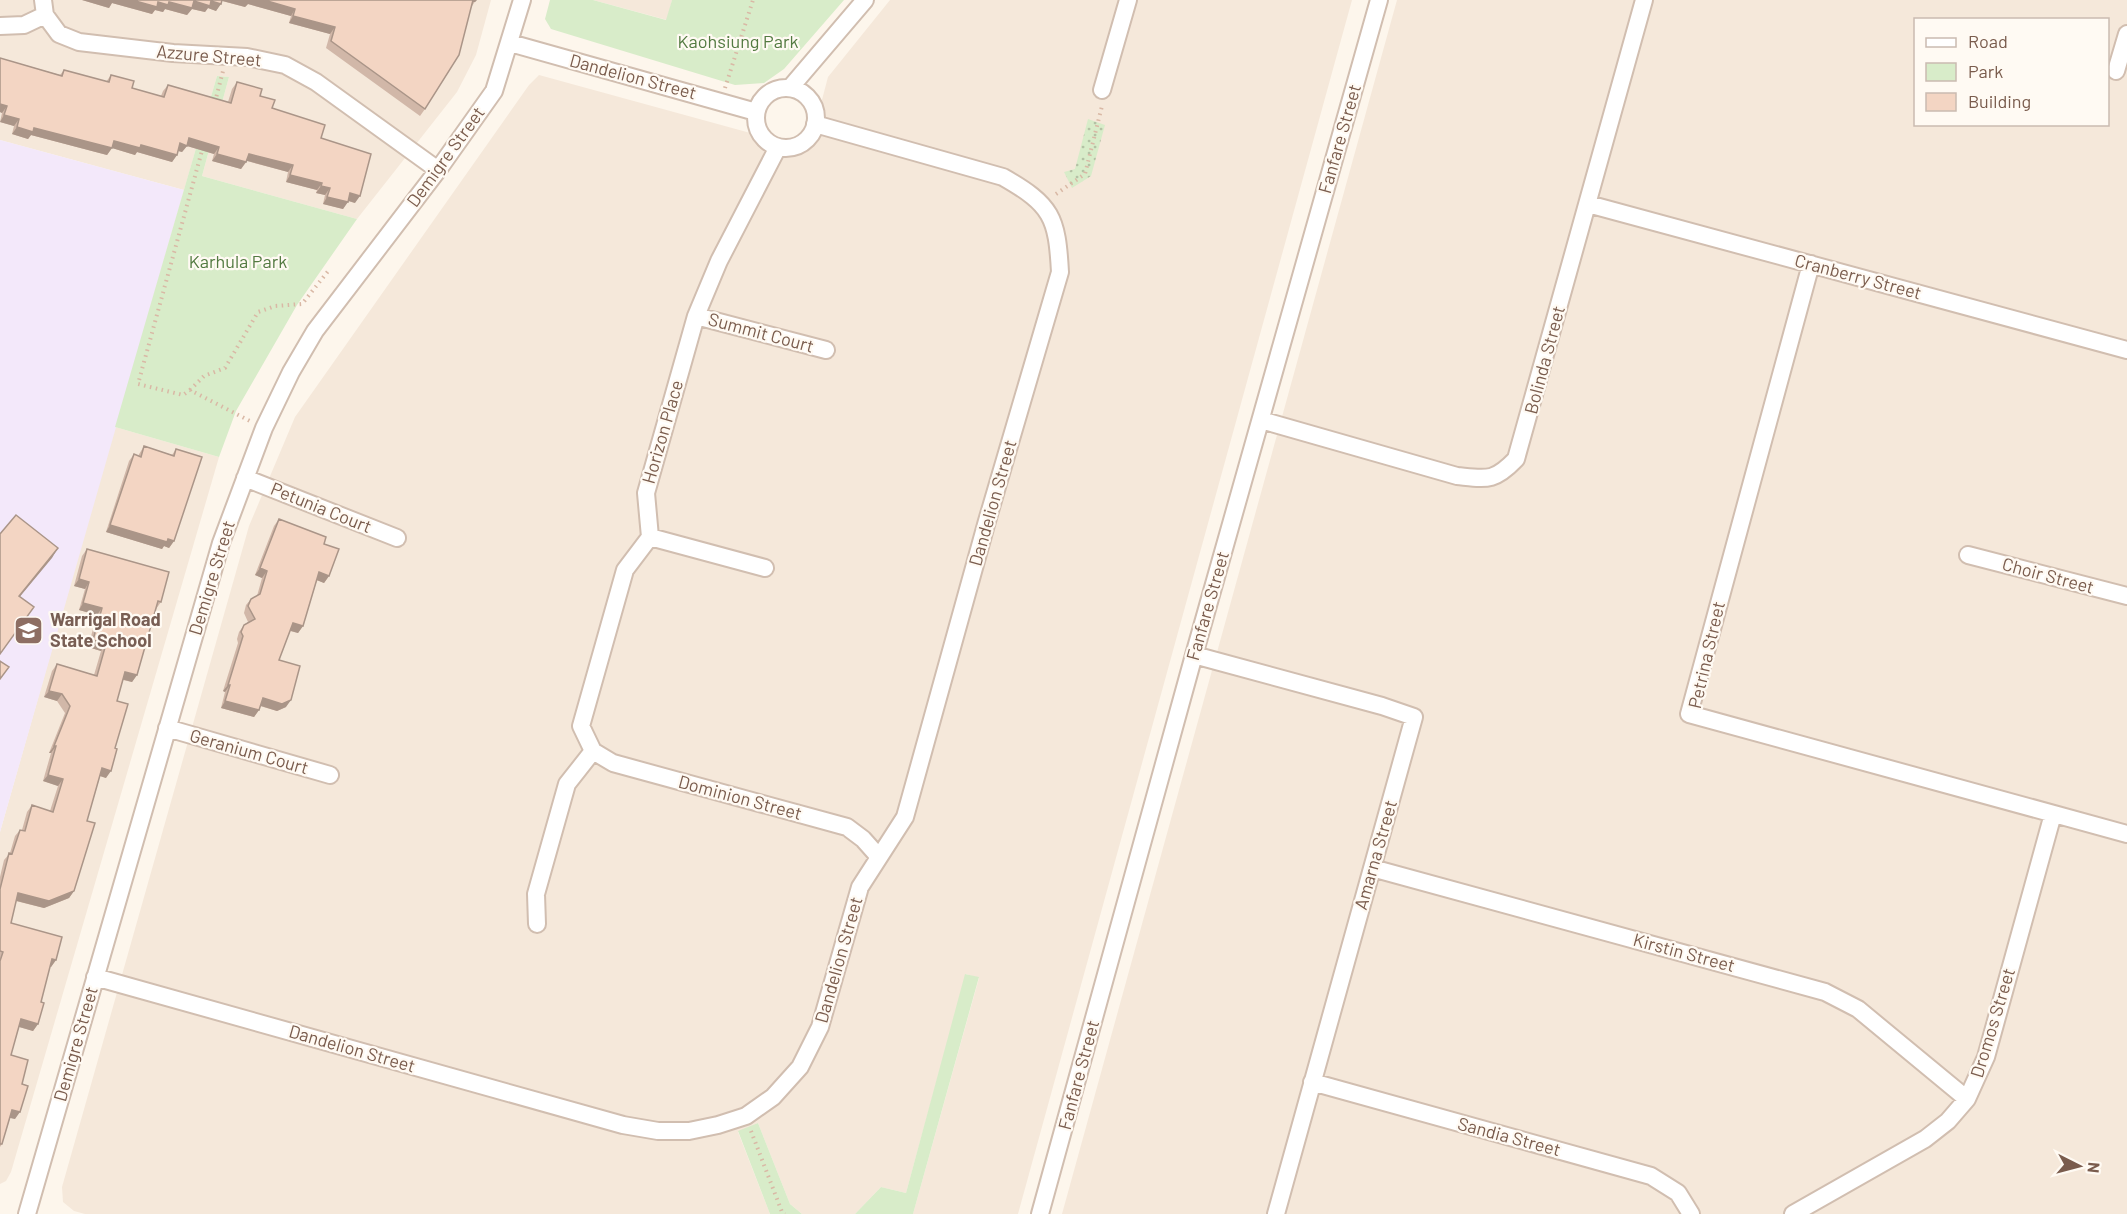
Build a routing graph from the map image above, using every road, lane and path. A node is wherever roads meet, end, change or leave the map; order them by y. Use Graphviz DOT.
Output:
graph roads {
  1 [pos="522,0"];
  2 [pos="753,0"];
  3 [pos="865,0"];
  4 [pos="1128,0"];
  5 [pos="1379,0"];
  6 [pos="1644,0"];
  7 [pos="44,8"];
  8 [pos="0,26"];
  9 [pos="2127,34"];
  10 [pos="510,43"];
  11 [pos="223,55"];
  12 [pos="2117,72"];
  13 [pos="790,88"];
  14 [pos="1102,90"];
  15 [pos="721,101"];
  16 [pos="213,111"];
  17 [pos="756,112"];
  18 [pos="815,124"];
  19 [pos="204,145"];
  20 [pos="778,147"];
  21 [pos="438,170"];
  22 [pos="1042,204"];
  23 [pos="1588,204"];
  24 [pos="1810,264"];
  25 [pos="329,270"];
  26 [pos="696,316"];
  27 [pos="826,350"];
  28 [pos="2127,350"];
  29 [pos="190,390"];
  30 [pos="1261,420"];
  31 [pos="264,428"];
  32 [pos="245,478"];
  33 [pos="650,537"];
  34 [pos="397,538"];
  35 [pos="1968,555"];
  36 [pos="765,568"];
  37 [pos="2127,596"];
  38 [pos="1194,656"];
  39 [pos="167,728"];
  40 [pos="593,751"];
  41 [pos="330,775"];
  42 [pos="2053,814"];
  43 [pos="2127,834"];
  44 [pos="879,857"];
  45 [pos="1372,868"];
  46 [pos="537,924"];
  47 [pos="95,977"];
  48 [pos="1312,1082"];
  49 [pos="1966,1099"];
  50 [pos="746,1116"];
  51 [pos="27,1214"];
  52 [pos="785,1214"];
  53 [pos="1041,1214"];
  54 [pos="1275,1214"];
  55 [pos="1691,1214"];
  56 [pos="1793,1214"];
  1 -- 10 [label="street, Demigre Street"];
  2 -- 15 [label="path"];
  3 -- 13 [label="street"];
  4 -- 14 [label="street"];
  5 -- 30 [label="street, Fanfare Street"];
  6 -- 23 [label="street, Bolinda Street"];
  7 -- 8 [label="street"];
  7 -- 11 [label="street, Azzure Street"];
  9 -- 12 [label="street"];
  10 -- 15 [label="street, Dandelion Street"];
  10 -- 21 [label="street, Demigre Street"];
  11 -- 16 [label="path"];
  11 -- 21 [label="street, Azzure Street"];
  13 -- 17 [label="street"];
  13 -- 18 [label="street"];
  14 -- 22 [label="path"];
  15 -- 17 [label="street, Dandelion Street"];
  17 -- 20 [label="street"];
  18 -- 20 [label="street"];
  18 -- 22 [label="street, Dandelion Street"];
  19 -- 29 [label="path"];
  20 -- 26 [label="street, Horizon Place"];
  21 -- 31 [label="street, Demigre Street"];
  22 -- 44 [label="street, Dandelion Street"];
  23 -- 24 [label="street, Cranberry Street"];
  23 -- 30 [label="street, Bolinda Street"];
  24 -- 28 [label="street, Cranberry Street"];
  24 -- 42 [label="street, Petrina Street"];
  25 -- 29 [label="path"];
  26 -- 27 [label="street, Summit Court"];
  26 -- 33 [label="street, Horizon Place"];
  29 -- 31 [label="path"];
  30 -- 38 [label="street, Fanfare Street"];
  31 -- 32 [label="street, Demigre Street"];
  32 -- 34 [label="street, Petunia Court"];
  32 -- 39 [label="street, Demigre Street"];
  33 -- 36 [label="street"];
  33 -- 40 [label="street"];
  35 -- 37 [label="street, Choir Street"];
  38 -- 45 [label="street, Amarna Street"];
  38 -- 53 [label="street, Fanfare Street"];
  39 -- 41 [label="street, Geranium Court"];
  39 -- 47 [label="street, Demigre Street"];
  40 -- 44 [label="street, Dominion Street"];
  40 -- 46 [label="street"];
  42 -- 43 [label="street, Petrina Street"];
  42 -- 49 [label="street, Dromos Street"];
  44 -- 50 [label="street, Dandelion Street"];
  45 -- 48 [label="street, Amarna Street"];
  45 -- 49 [label="street, Kirstin Street"];
  47 -- 50 [label="street, Dandelion Street"];
  47 -- 51 [label="street, Demigre Street"];
  48 -- 54 [label="street, Amarna Street"];
  48 -- 55 [label="street, Sandia Street"];
  49 -- 56 [label="street, Dromos Street"];
  50 -- 52 [label="path"];
}
